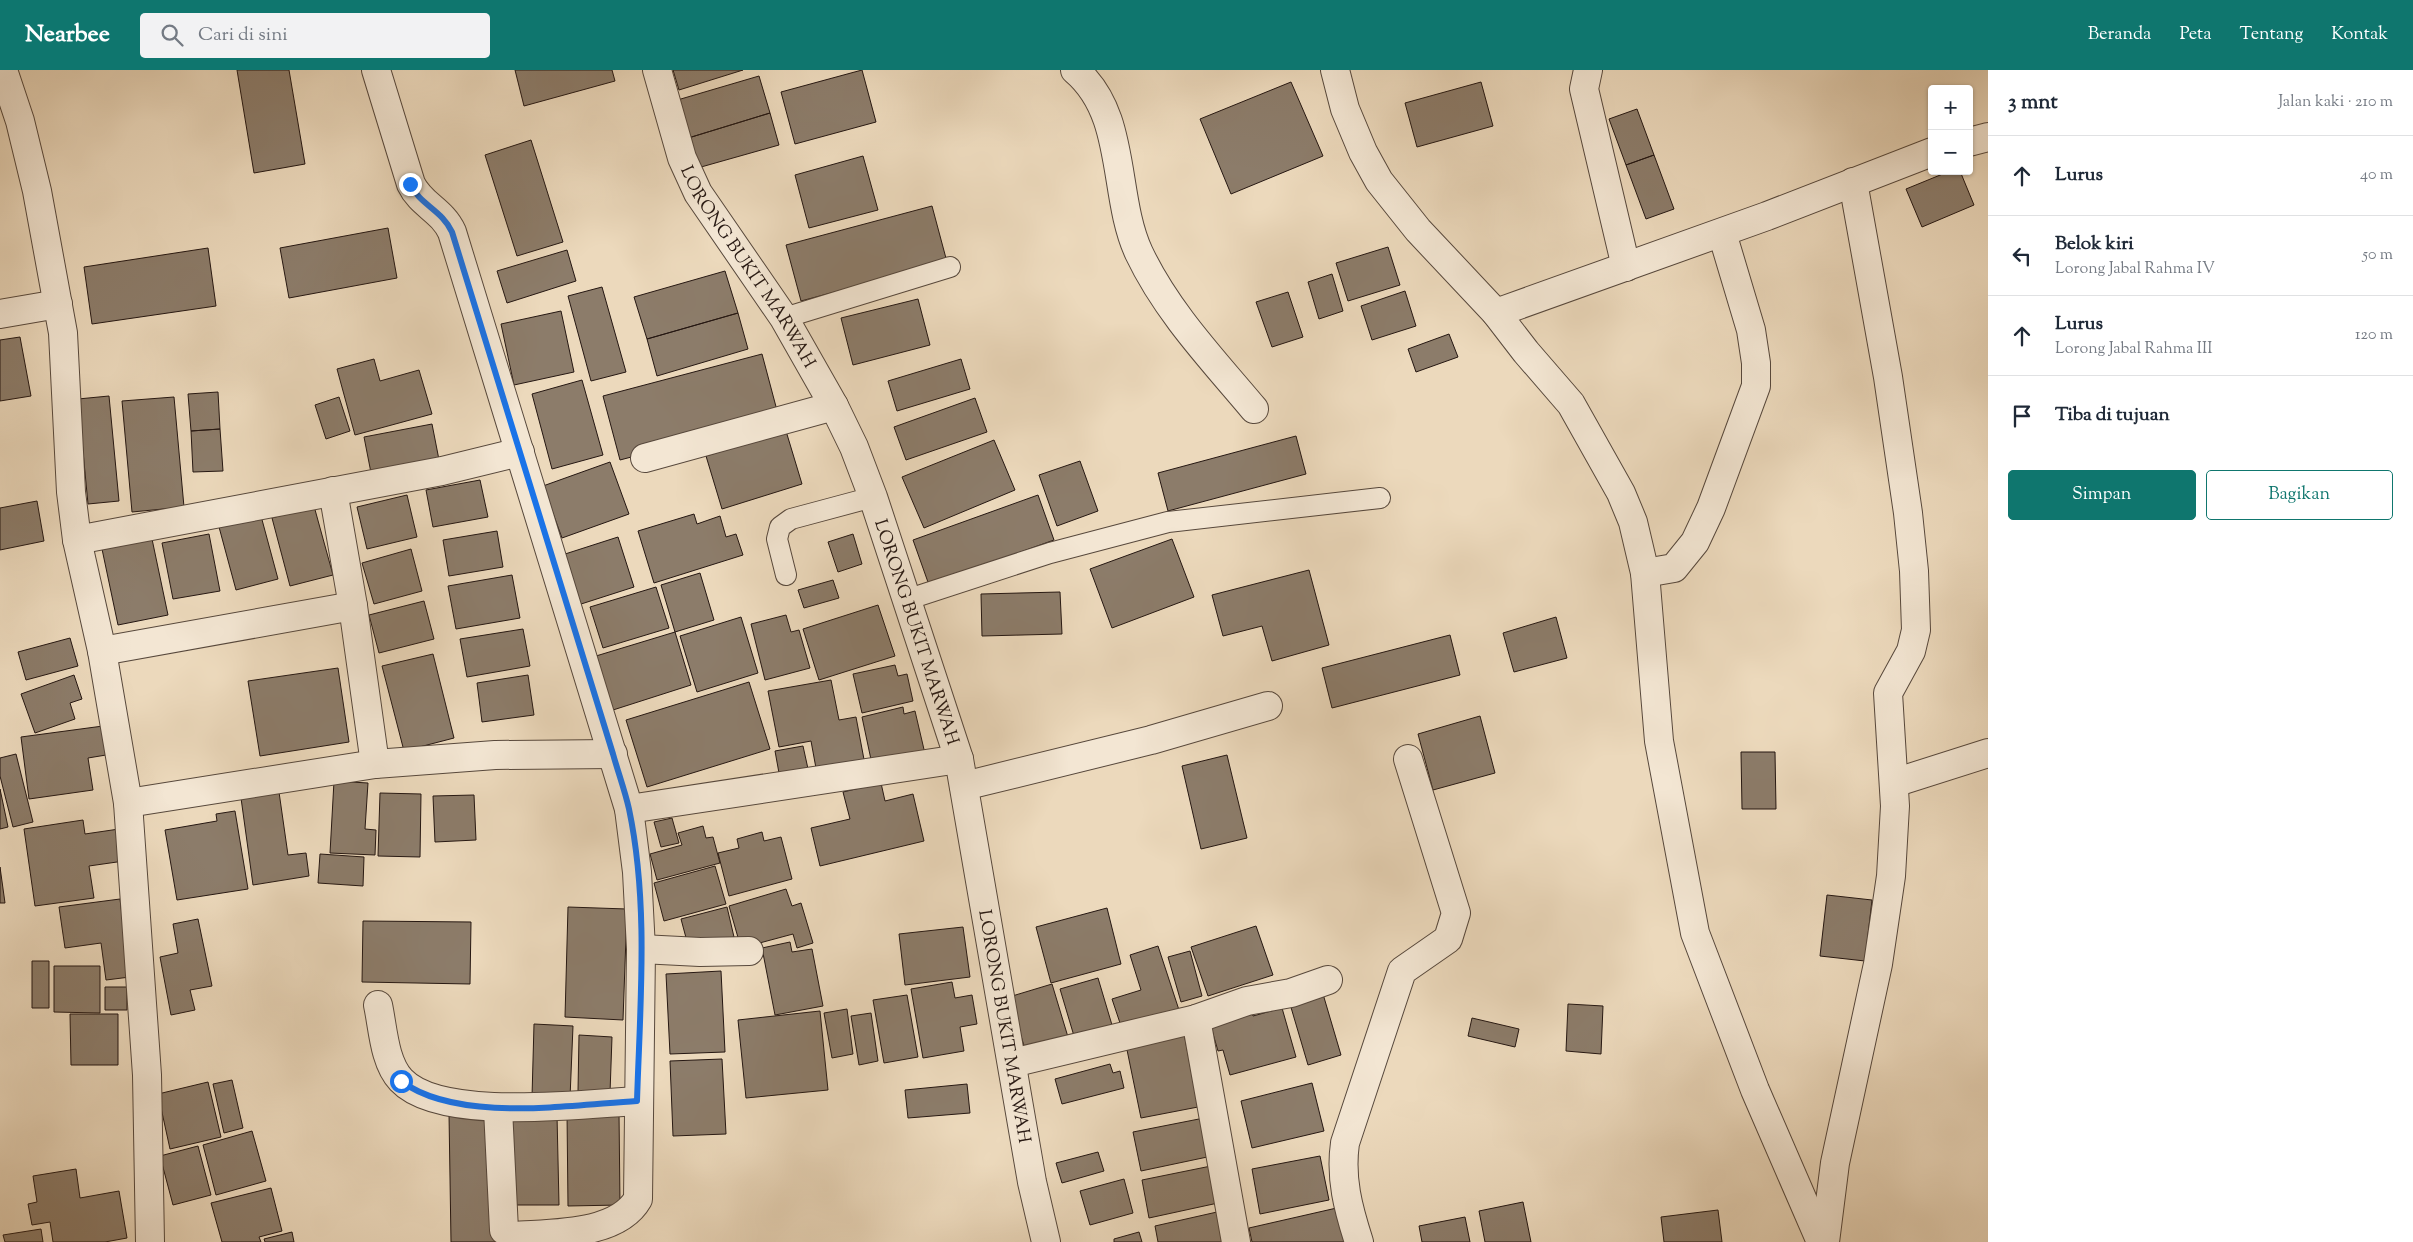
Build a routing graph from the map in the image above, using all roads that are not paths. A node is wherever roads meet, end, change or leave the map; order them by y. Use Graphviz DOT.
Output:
graph roads {
  1 [pos="4,70"];
  2 [pos="376,70"];
  3 [pos="657,70"];
  4 [pos="1074,70"];
  5 [pos="1335,70"];
  6 [pos="1588,70"];
  7 [pos="1988,136"];
  8 [pos="1973,141"];
  9 [pos="1928,154"];
  10 [pos="1854,182"];
  11 [pos="1722,233"];
  12 [pos="950,267"];
  13 [pos="1626,267"];
  14 [pos="58,304"];
  15 [pos="1496,313"];
  16 [pos="0,314"];
  17 [pos="784,318"];
  18 [pos="834,406"];
  19 [pos="1254,409"];
  20 [pos="520,452"];
  21 [pos="645,458"];
  22 [pos="333,491"];
  23 [pos="873,497"];
  24 [pos="1380,498"];
  25 [pos="77,540"];
  26 [pos="1645,573"];
  27 [pos="786,575"];
  28 [pos="906,600"];
  29 [pos="353,606"];
  30 [pos="102,651"];
  31 [pos="1268,706"];
  32 [pos="1988,753"];
  33 [pos="613,754"];
  34 [pos="959,759"];
  35 [pos="1408,759"];
  36 [pos="375,764"];
  37 [pos="1894,783"];
  38 [pos="964,786"];
  39 [pos="128,803"];
  40 [pos="629,809"];
  41 [pos="641,949"];
  42 [pos="750,951"];
  43 [pos="1328,980"];
  44 [pos="378,1005"];
  45 [pos="1196,1019"];
  46 [pos="1012,1063"];
  47 [pos="637,1101"];
  48 [pos="498,1109"];
  49 [pos="150,1242"];
  50 [pos="1046,1242"];
  51 [pos="1236,1242"];
  52 [pos="1360,1242"];
  53 [pos="1820,1242"];
  54 [pos="1825,1242"];
  1 -- 14 [label="street"];
  2 -- 20 [label="street"];
  3 -- 17 [label="street, LORONG BUKIT MARWAH"];
  4 -- 19 [label="street"];
  5 -- 15 [label="street"];
  6 -- 13 [label="street"];
  7 -- 8 [label="street"];
  9 -- 10 [label="street"];
  10 -- 11 [label="street"];
  10 -- 37 [label="street"];
  11 -- 13 [label="street"];
  11 -- 26 [label="street"];
  12 -- 17 [label="lane"];
  13 -- 15 [label="street"];
  14 -- 16 [label="street"];
  14 -- 25 [label="street"];
  15 -- 26 [label="street"];
  17 -- 18 [label="street, LORONG BUKIT MARWAH"];
  18 -- 21 [label="street"];
  18 -- 23 [label="street, LORONG BUKIT MARWAH"];
  20 -- 22 [label="street"];
  20 -- 33 [label="street"];
  22 -- 25 [label="street"];
  22 -- 29 [label="street"];
  23 -- 27 [label="lane"];
  23 -- 28 [label="street, LORONG BUKIT MARWAH"];
  24 -- 28 [label="lane"];
  25 -- 30 [label="street"];
  26 -- 53 [label="street"];
  28 -- 34 [label="street, LORONG BUKIT MARWAH"];
  29 -- 30 [label="street"];
  29 -- 36 [label="street"];
  30 -- 39 [label="street"];
  31 -- 38 [label="street"];
  32 -- 37 [label="street"];
  33 -- 36 [label="street"];
  33 -- 40 [label="street"];
  34 -- 38 [label="street, LORONG BUKIT MARWAH"];
  34 -- 40 [label="street"];
  35 -- 52 [label="street"];
  36 -- 39 [label="street"];
  37 -- 54 [label="street"];
  38 -- 46 [label="street, LORONG BUKIT MARWAH"];
  39 -- 49 [label="street"];
  40 -- 41 [label="street"];
  41 -- 42 [label="street"];
  41 -- 47 [label="street"];
  43 -- 45 [label="street"];
  44 -- 48 [label="street"];
  45 -- 46 [label="street"];
  45 -- 51 [label="street"];
  46 -- 50 [label="street, LORONG BUKIT MARWAH"];
  47 -- 48 [label="street"];
  47 -- 48 [label="street"];
}
